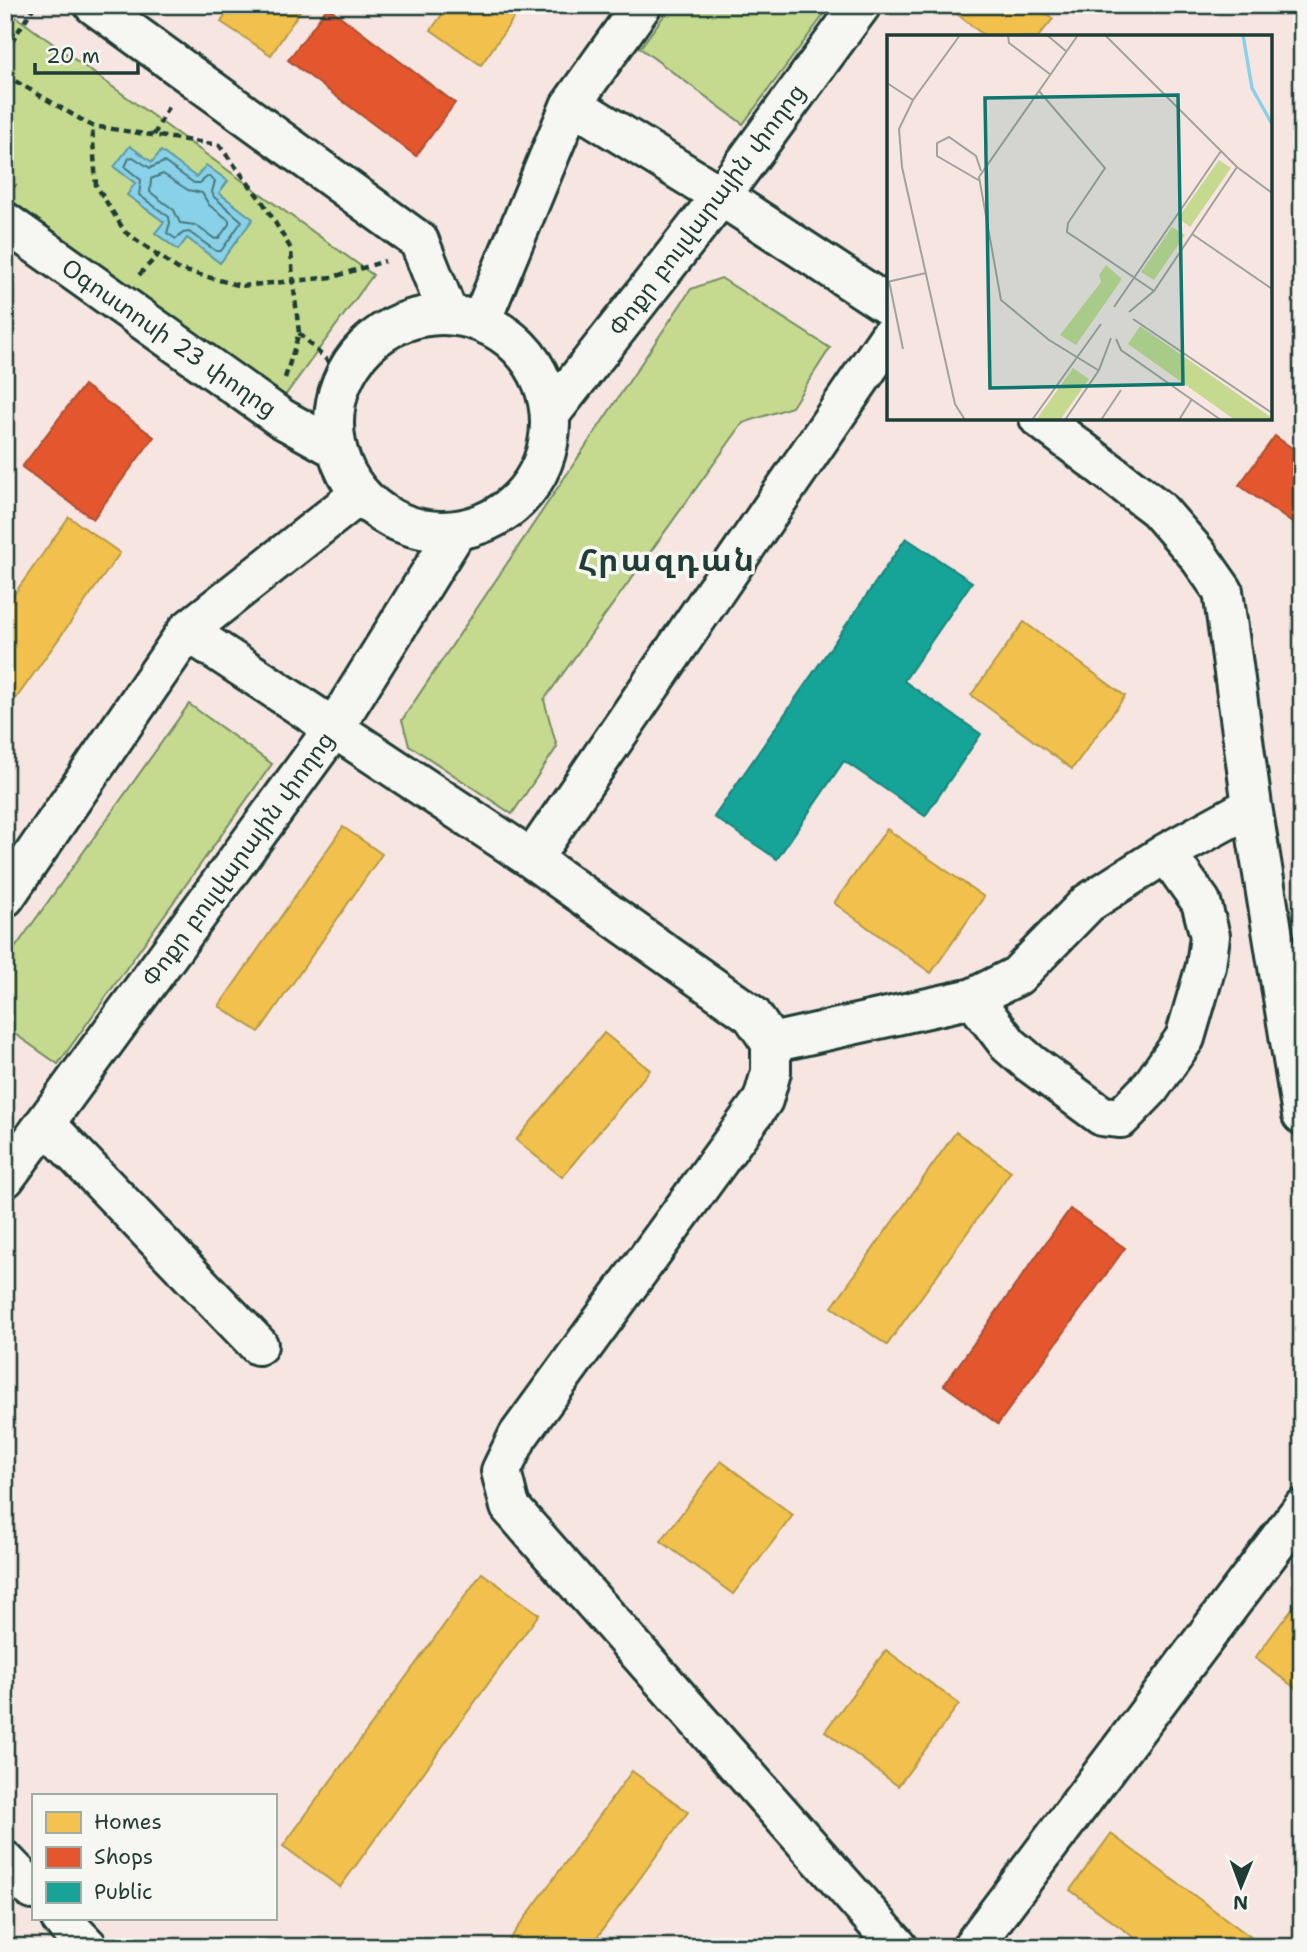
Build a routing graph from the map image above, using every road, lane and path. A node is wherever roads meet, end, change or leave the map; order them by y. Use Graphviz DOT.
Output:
graph roads {
  1 [pos="35,5"];
  2 [pos="94,5"];
  3 [pos="642,5"];
  4 [pos="860,5"];
  5 [pos="5,52"];
  6 [pos="5,75"];
  7 [pos="170,104"];
  8 [pos="572,104"];
  9 [pos="92,126"];
  10 [pos="154,135"];
  11 [pos="721,196"];
  12 [pos="5,222"];
  13 [pos="159,255"];
  14 [pos="386,261"];
  15 [pos="138,276"];
  16 [pos="293,281"];
  17 [pos="887,305"];
  18 [pos="464,317"];
  19 [pos="299,333"];
  20 [pos="887,340"];
  21 [pos="344,376"];
  22 [pos="284,382"];
  23 [pos="551,413"];
  24 [pos="1042,420"];
  25 [pos="335,448"];
  26 [pos="360,494"];
  27 [pos="457,530"];
  28 [pos="187,631"];
  29 [pos="334,728"];
  30 [pos="1252,806"];
  31 [pos="1166,853"];
  32 [pos="532,859"];
  33 [pos="5,897"];
  34 [pos="973,998"];
  35 [pos="771,1043"];
  36 [pos="1302,1115"];
  37 [pos="45,1123"];
  38 [pos="5,1178"];
  39 [pos="258,1345"];
  40 [pos="1302,1509"];
  41 [pos="5,1861"];
  42 [pos="32,1889"];
  43 [pos="62,1920"];
  44 [pos="88,1947"];
  45 [pos="898,1947"];
  46 [pos="972,1947"];
  1 -- 5 [label="path"];
  2 -- 18 [label="street"];
  3 -- 8 [label="street"];
  4 -- 11 [label="street, Փոքր բուլվարային փողոց"];
  6 -- 9 [label="path"];
  7 -- 10 [label="path"];
  8 -- 11 [label="street"];
  8 -- 18 [label="street"];
  9 -- 10 [label="path"];
  9 -- 13 [label="path"];
  10 -- 16 [label="path"];
  11 -- 17 [label="street"];
  11 -- 23 [label="street, Փոքր բուլվարային փողոց"];
  12 -- 25 [label="street, Օգոստոսի 23 փողոց"];
  13 -- 15 [label="path"];
  13 -- 16 [label="path"];
  14 -- 16 [label="path"];
  16 -- 19 [label="path"];
  18 -- 21 [label="street"];
  18 -- 23 [label="street"];
  19 -- 21 [label="path"];
  19 -- 22 [label="path"];
  20 -- 32 [label="street"];
  21 -- 25 [label="street"];
  23 -- 27 [label="street"];
  24 -- 30 [label="street"];
  25 -- 26 [label="street"];
  26 -- 27 [label="street"];
  26 -- 28 [label="street"];
  27 -- 29 [label="street, Փոքր բուլվարային փողոց"];
  28 -- 29 [label="street"];
  28 -- 33 [label="street"];
  29 -- 32 [label="street"];
  29 -- 37 [label="street, Փոքր բուլվարային փողոց"];
  30 -- 31 [label="street"];
  30 -- 36 [label="street"];
  31 -- 34 [label="street"];
  31 -- 34 [label="street"];
  32 -- 35 [label="street"];
  34 -- 35 [label="street"];
  35 -- 45 [label="street"];
  37 -- 38 [label="street, Փոքր բուլվարային փողոց"];
  37 -- 39 [label="street"];
  40 -- 46 [label="street"];
  41 -- 42 [label="street"];
  43 -- 44 [label="street"];
}
